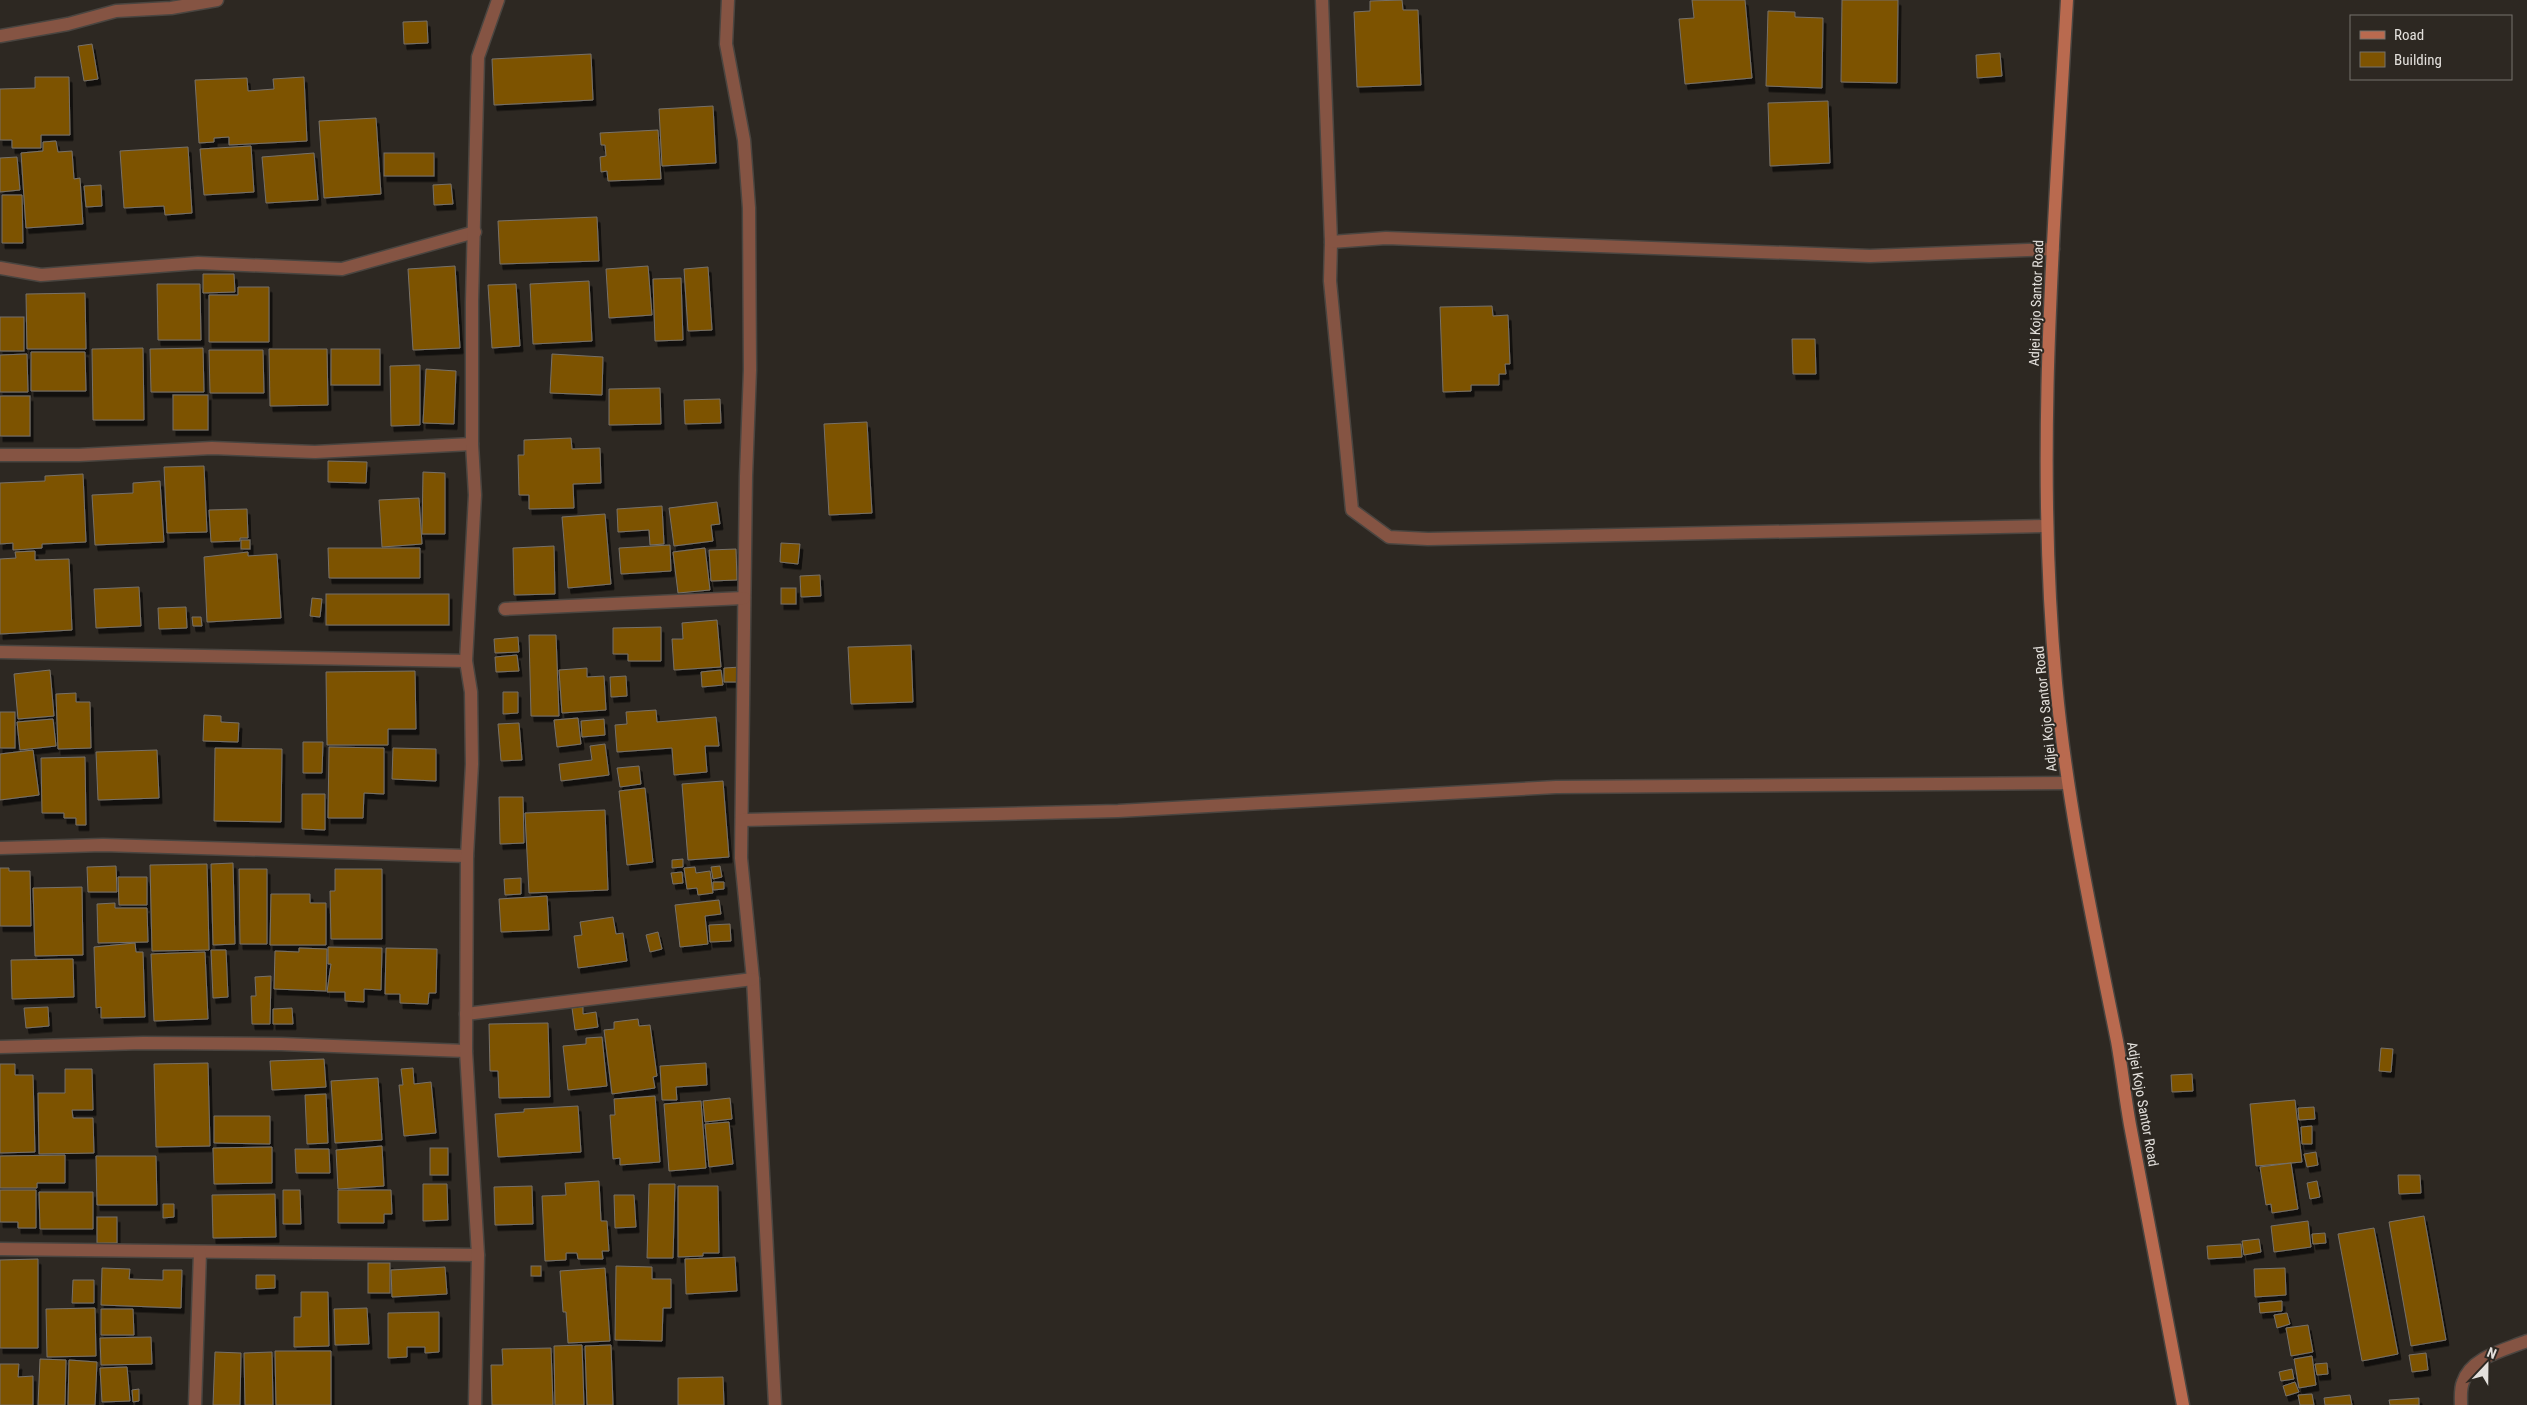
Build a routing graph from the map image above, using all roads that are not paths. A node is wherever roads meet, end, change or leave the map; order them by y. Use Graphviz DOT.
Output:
graph roads {
  1 [pos="217,0"];
  2 [pos="498,0"];
  3 [pos="728,0"];
  4 [pos="1322,0"];
  5 [pos="2067,0"];
  6 [pos="0,36"];
  7 [pos="475,232"];
  8 [pos="1331,242"];
  9 [pos="2053,250"];
  10 [pos="0,268"];
  11 [pos="472,444"];
  12 [pos="0,454"];
  13 [pos="2046,526"];
  14 [pos="744,598"];
  15 [pos="505,609"];
  16 [pos="0,652"];
  17 [pos="466,661"];
  18 [pos="2068,783"];
  19 [pos="742,820"];
  20 [pos="0,848"];
  21 [pos="467,856"];
  22 [pos="753,979"];
  23 [pos="466,1014"];
  24 [pos="0,1047"];
  25 [pos="466,1051"];
  26 [pos="0,1249"];
  27 [pos="200,1252"];
  28 [pos="478,1255"];
  29 [pos="2527,1340"];
  30 [pos="195,1405"];
  31 [pos="475,1405"];
  32 [pos="775,1405"];
  33 [pos="2183,1405"];
  34 [pos="2461,1405"];
  1 -- 6 [label="street"];
  2 -- 7 [label="street"];
  3 -- 14 [label="street"];
  4 -- 8 [label="street"];
  5 -- 9 [label="street, Adjei Kojo Santor Road"];
  7 -- 10 [label="street"];
  7 -- 11 [label="street"];
  8 -- 9 [label="street"];
  8 -- 13 [label="street"];
  9 -- 13 [label="street, Adjei Kojo Santor Road"];
  11 -- 12 [label="street"];
  11 -- 17 [label="street"];
  13 -- 18 [label="street, Adjei Kojo Santor Road"];
  14 -- 15 [label="street"];
  14 -- 19 [label="street"];
  16 -- 17 [label="street"];
  17 -- 21 [label="street"];
  18 -- 19 [label="street"];
  18 -- 33 [label="street, Adjei Kojo Santor Road"];
  19 -- 22 [label="street"];
  20 -- 21 [label="street"];
  21 -- 23 [label="street"];
  22 -- 23 [label="street"];
  22 -- 32 [label="street"];
  23 -- 25 [label="street"];
  24 -- 25 [label="street"];
  25 -- 28 [label="street"];
  26 -- 27 [label="street"];
  27 -- 28 [label="street"];
  27 -- 30 [label="street"];
  28 -- 31 [label="street"];
  29 -- 34 [label="street"];
}
